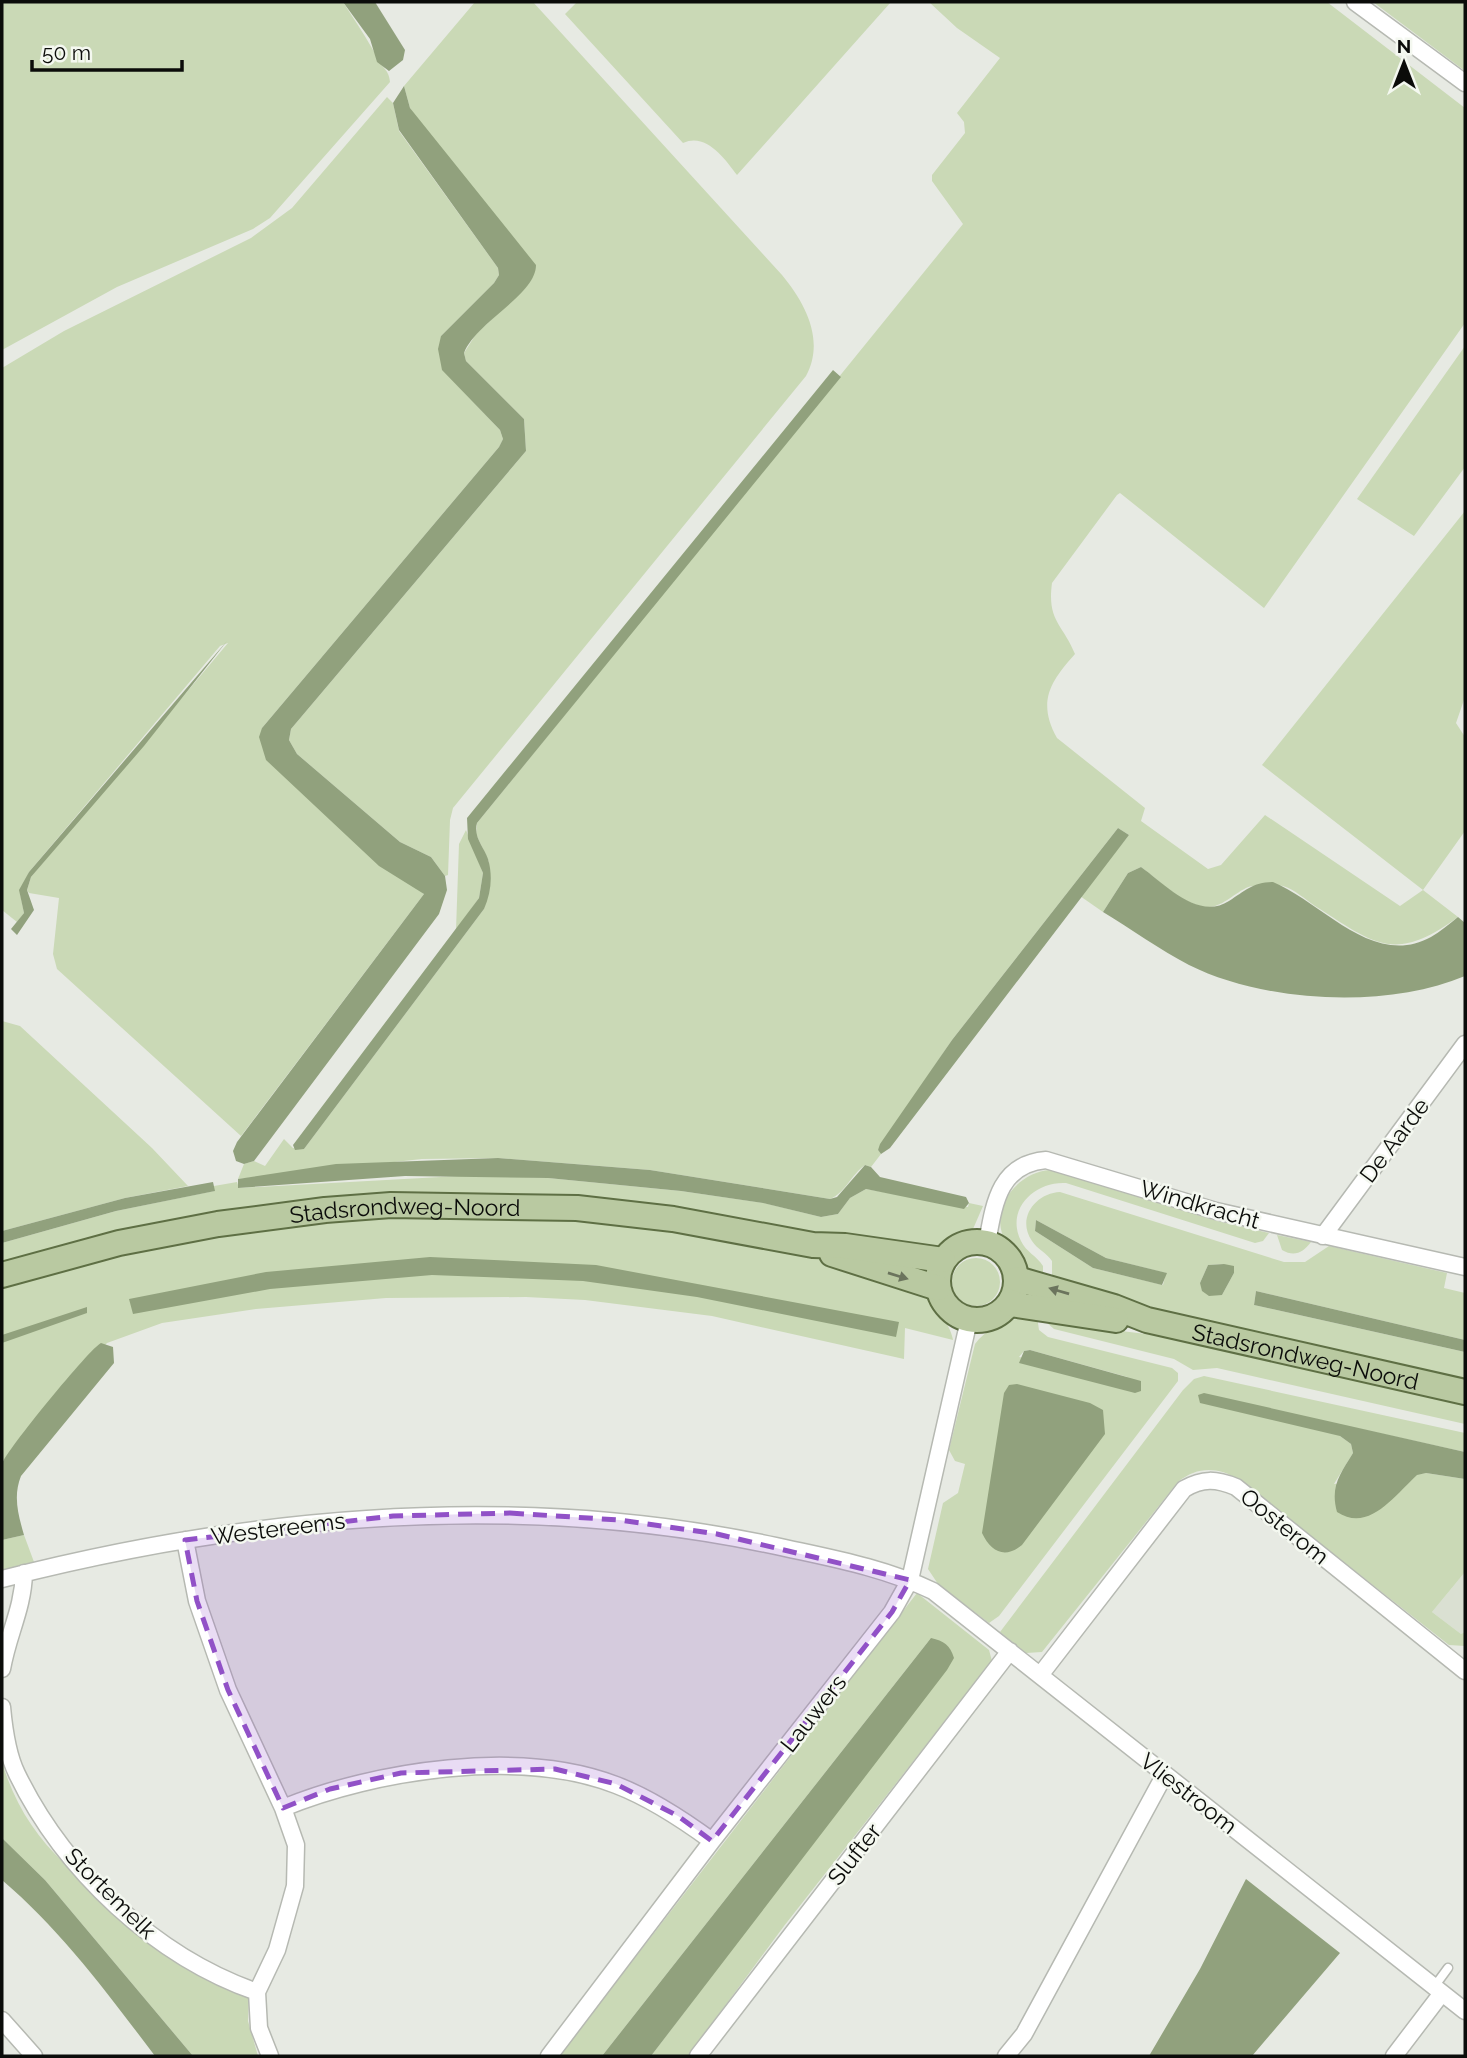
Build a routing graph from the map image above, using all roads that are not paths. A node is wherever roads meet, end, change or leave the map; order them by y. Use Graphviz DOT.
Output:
graph roads {
  1 [pos="1355,2"];
  2 [pos="1465,83"];
  3 [pos="1465,1044"];
  4 [pos="1323,1236"];
  5 [pos="987,1242"];
  6 [pos="813,1245"];
  7 [pos="943,1260"];
  8 [pos="1465,1267"];
  9 [pos="2,1275"];
  10 [pos="1017,1279"];
  11 [pos="938,1288"];
  12 [pos="1010,1304"];
  13 [pos="970,1320"];
  14 [pos="1147,1320"];
  15 [pos="1465,1392"];
  16 [pos="185,1540"];
  17 [pos="24,1573"];
  18 [pos="2,1579"];
  19 [pos="910,1580"];
  20 [pos="1010,1651"];
  21 [pos="1464,1667"];
  22 [pos="2,1669"];
  23 [pos="1041,1674"];
  24 [pos="2,1707"];
  25 [pos="1166,1774"];
  26 [pos="283,1808"];
  27 [pos="712,1841"];
  28 [pos="1448,1968"];
  29 [pos="1438,1990"];
  30 [pos="257,1992"];
  31 [pos="1465,2011"];
  32 [pos="2,2020"];
  33 [pos="34,2056"];
  34 [pos="270,2056"];
  35 [pos="549,2056"];
  36 [pos="698,2056"];
  37 [pos="1006,2056"];
  38 [pos="1394,2056"];
  1 -- 2 [label="street"];
  3 -- 4 [label="street, De Aarde"];
  4 -- 5 [label="street, Windkracht"];
  4 -- 8 [label="street, Windkracht"];
  5 -- 7 [label="main road"];
  5 -- 10 [label="main road"];
  6 -- 7 [label="main road, Stadsrondweg-Noord"];
  6 -- 9 [label="main road, Stadsrondweg-Noord"];
  6 -- 11 [label="main road, Stadsrondweg-Noord, one-way"];
  7 -- 11 [label="main road"];
  10 -- 12 [label="main road"];
  14 -- 10 [label="main road, Stadsrondweg-Noord, one-way"];
  11 -- 13 [label="main road"];
  12 -- 13 [label="main road"];
  12 -- 14 [label="main road, Stadsrondweg-Noord"];
  13 -- 19 [label="street, Lauwers"];
  14 -- 15 [label="main road, Stadsrondweg-Noord"];
  16 -- 17 [label="street"];
  16 -- 19 [label="street, Westereems"];
  16 -- 26 [label="street, Westereems"];
  17 -- 18 [label="street"];
  17 -- 22 [label="street"];
  19 -- 20 [label="street, Vliestroom"];
  19 -- 27 [label="street, Lauwers"];
  20 -- 23 [label="street, Vliestroom"];
  20 -- 36 [label="street, Slufter"];
  21 -- 23 [label="street, Oosterom"];
  23 -- 25 [label="street, Vliestroom"];
  24 -- 30 [label="street, Stortemelk"];
  25 -- 29 [label="street, Vliestroom"];
  25 -- 37 [label="street"];
  26 -- 27 [label="street"];
  26 -- 30 [label="street, Westereems"];
  27 -- 35 [label="street, Lauwers"];
  28 -- 29 [label="lane"];
  29 -- 31 [label="street, Vliestroom"];
  29 -- 38 [label="street"];
  30 -- 34 [label="street, Westereems"];
  32 -- 33 [label="street"];
}
